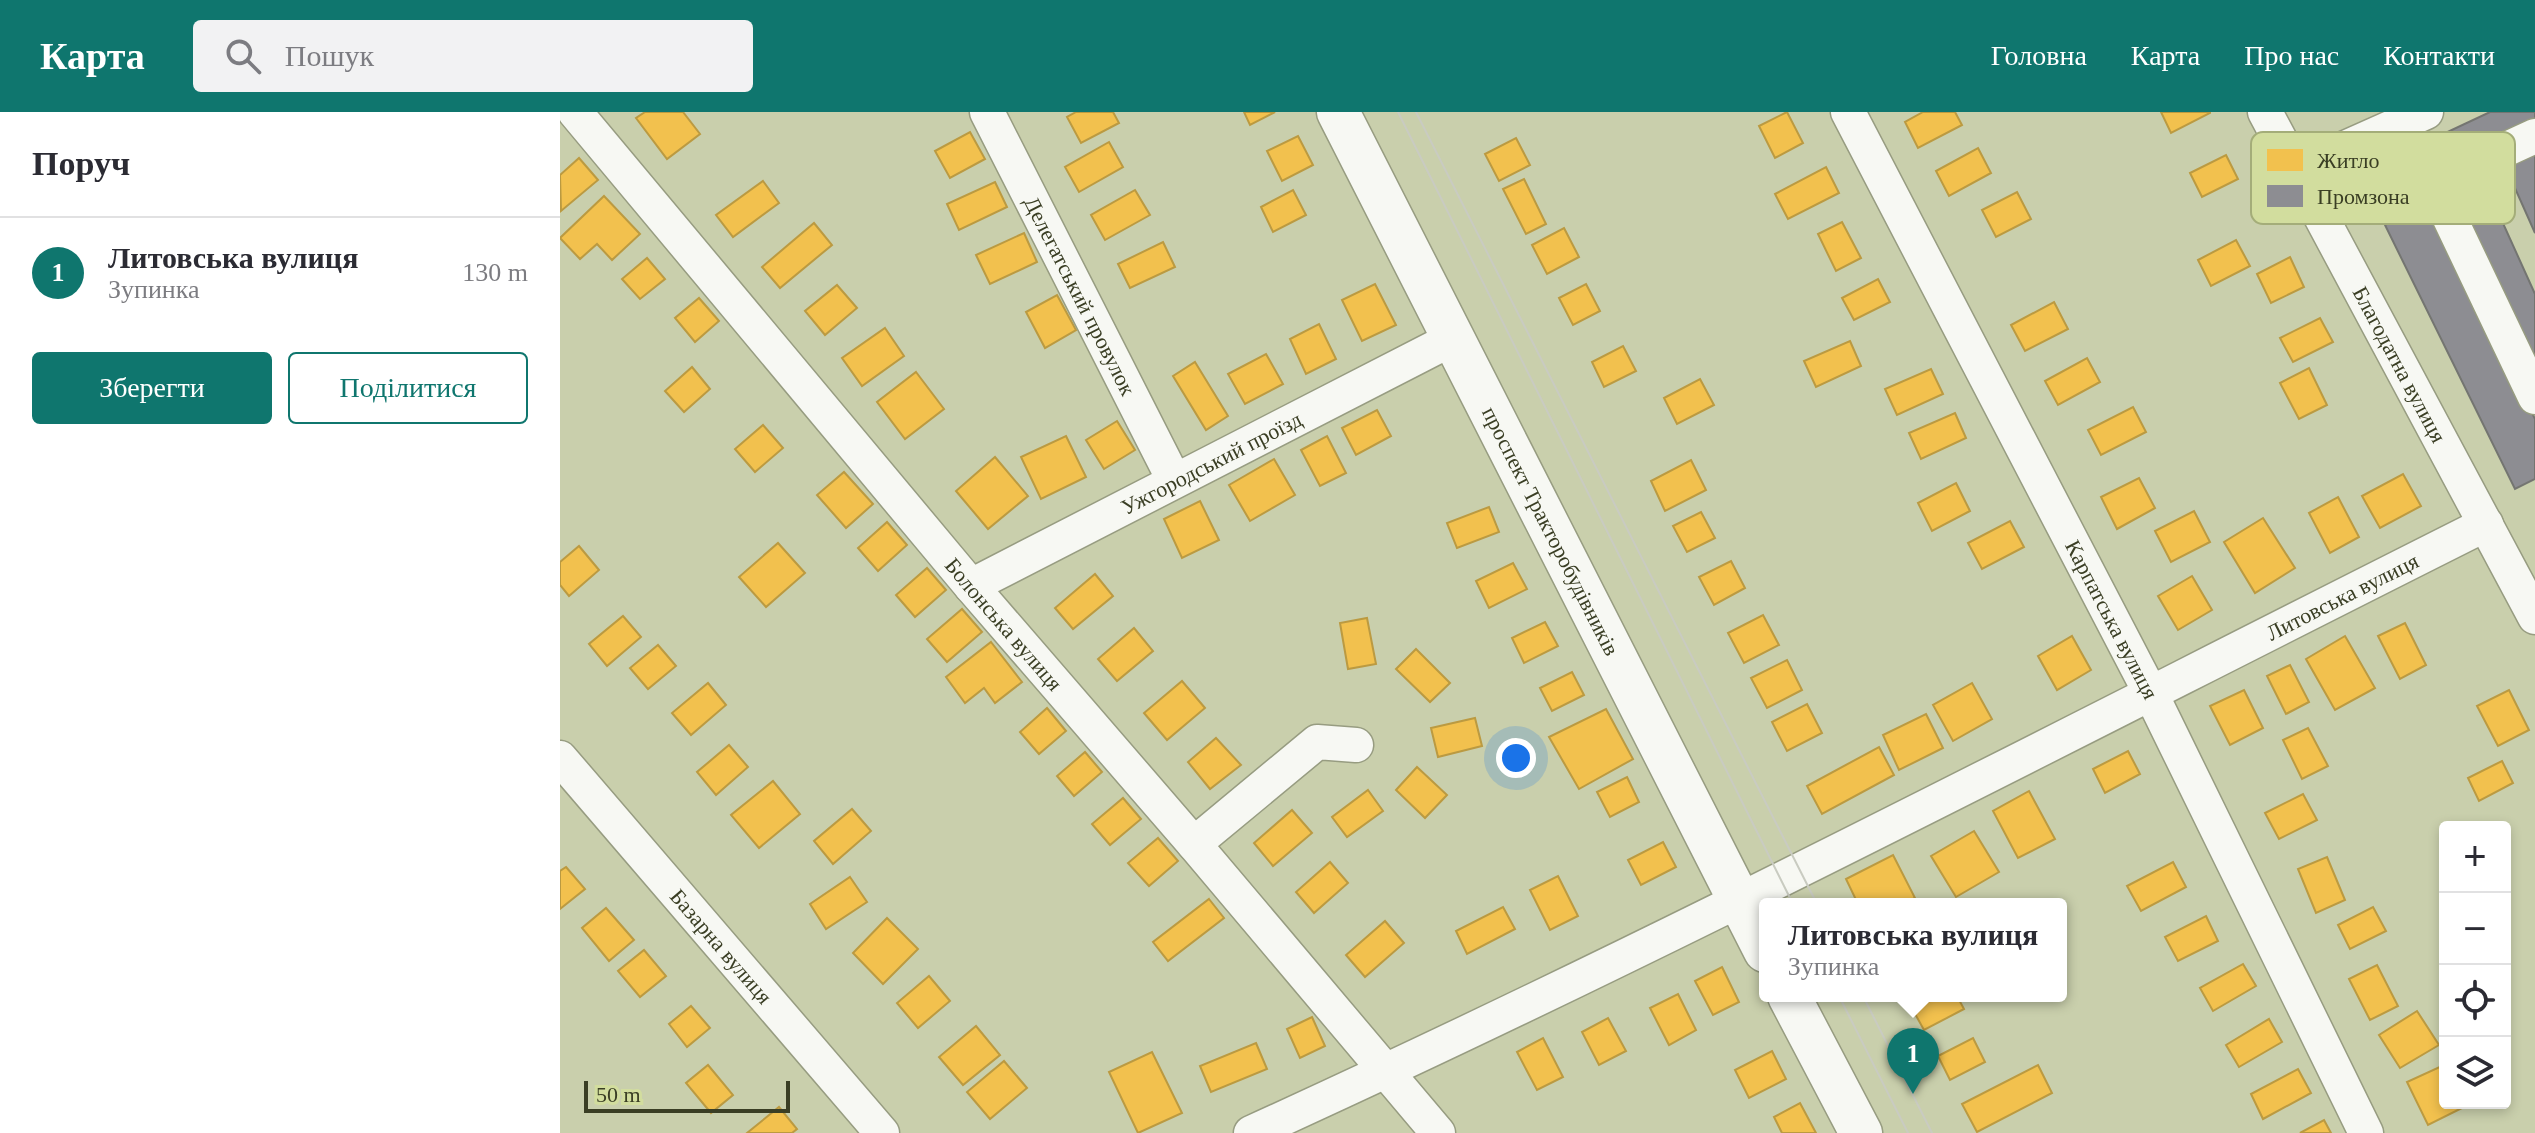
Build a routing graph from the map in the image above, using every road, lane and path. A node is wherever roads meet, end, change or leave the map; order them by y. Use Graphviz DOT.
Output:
graph roads {
  1 [pos="575,112"];
  2 [pos="987,112"];
  3 [pos="1338,112"];
  4 [pos="1848,112"];
  5 [pos="2265,112"];
  6 [pos="2426,112"];
  7 [pos="2276,132"];
  8 [pos="2381,132"];
  9 [pos="2535,136"];
  10 [pos="2515,145"];
  11 [pos="2326,224"];
  12 [pos="2453,224"];
  13 [pos="1452,339"];
  14 [pos="2535,397"];
  15 [pos="1174,480"];
  16 [pos="2486,524"];
  17 [pos="971,586"];
  18 [pos="2535,617"];
  19 [pos="2150,692"];
  20 [pos="1356,745"];
  21 [pos="560,758"];
  22 [pos="1194,844"];
  23 [pos="1738,900"];
  24 [pos="1759,940"];
  25 [pos="1792,1002"];
  26 [pos="1384,1072"];
  27 [pos="882,1133"];
  28 [pos="1251,1133"];
  29 [pos="1438,1133"];
  30 [pos="1861,1133"];
  31 [pos="2366,1133"];
  1 -- 17 [label="street, Болонська вулиця"];
  2 -- 15 [label="street, Делегатський провулок"];
  3 -- 13 [label="main road, проспект Тракторобудівників"];
  4 -- 19 [label="street, Карпатська вулиця"];
  5 -- 7 [label="street, Благодатна вулиця"];
  6 -- 8 [label="street"];
  9 -- 10 [label="street"];
  11 -- 16 [label="street, Благодатна вулиця"];
  12 -- 14 [label="street"];
  13 -- 15 [label="street, Ужгородський проїзд"];
  13 -- 23 [label="main road, проспект Тракторобудівників"];
  15 -- 17 [label="street, Ужгородський проїзд"];
  16 -- 18 [label="street, Благодатна вулиця"];
  16 -- 19 [label="street, Литовська вулиця"];
  17 -- 22 [label="street, Болонська вулиця"];
  19 -- 23 [label="street, Литовська вулиця"];
  19 -- 31 [label="street, Карпатська вулиця"];
  20 -- 22 [label="street"];
  21 -- 27 [label="street, Базарна вулиця"];
  22 -- 26 [label="street, Болонська вулиця"];
  23 -- 24 [label="main road, проспект Тракторобудівників"];
  23 -- 26 [label="street, Литовська вулиця"];
  25 -- 30 [label="main road"];
  26 -- 28 [label="street, Литовська вулиця"];
  26 -- 29 [label="street, Болонська вулиця"];
}
